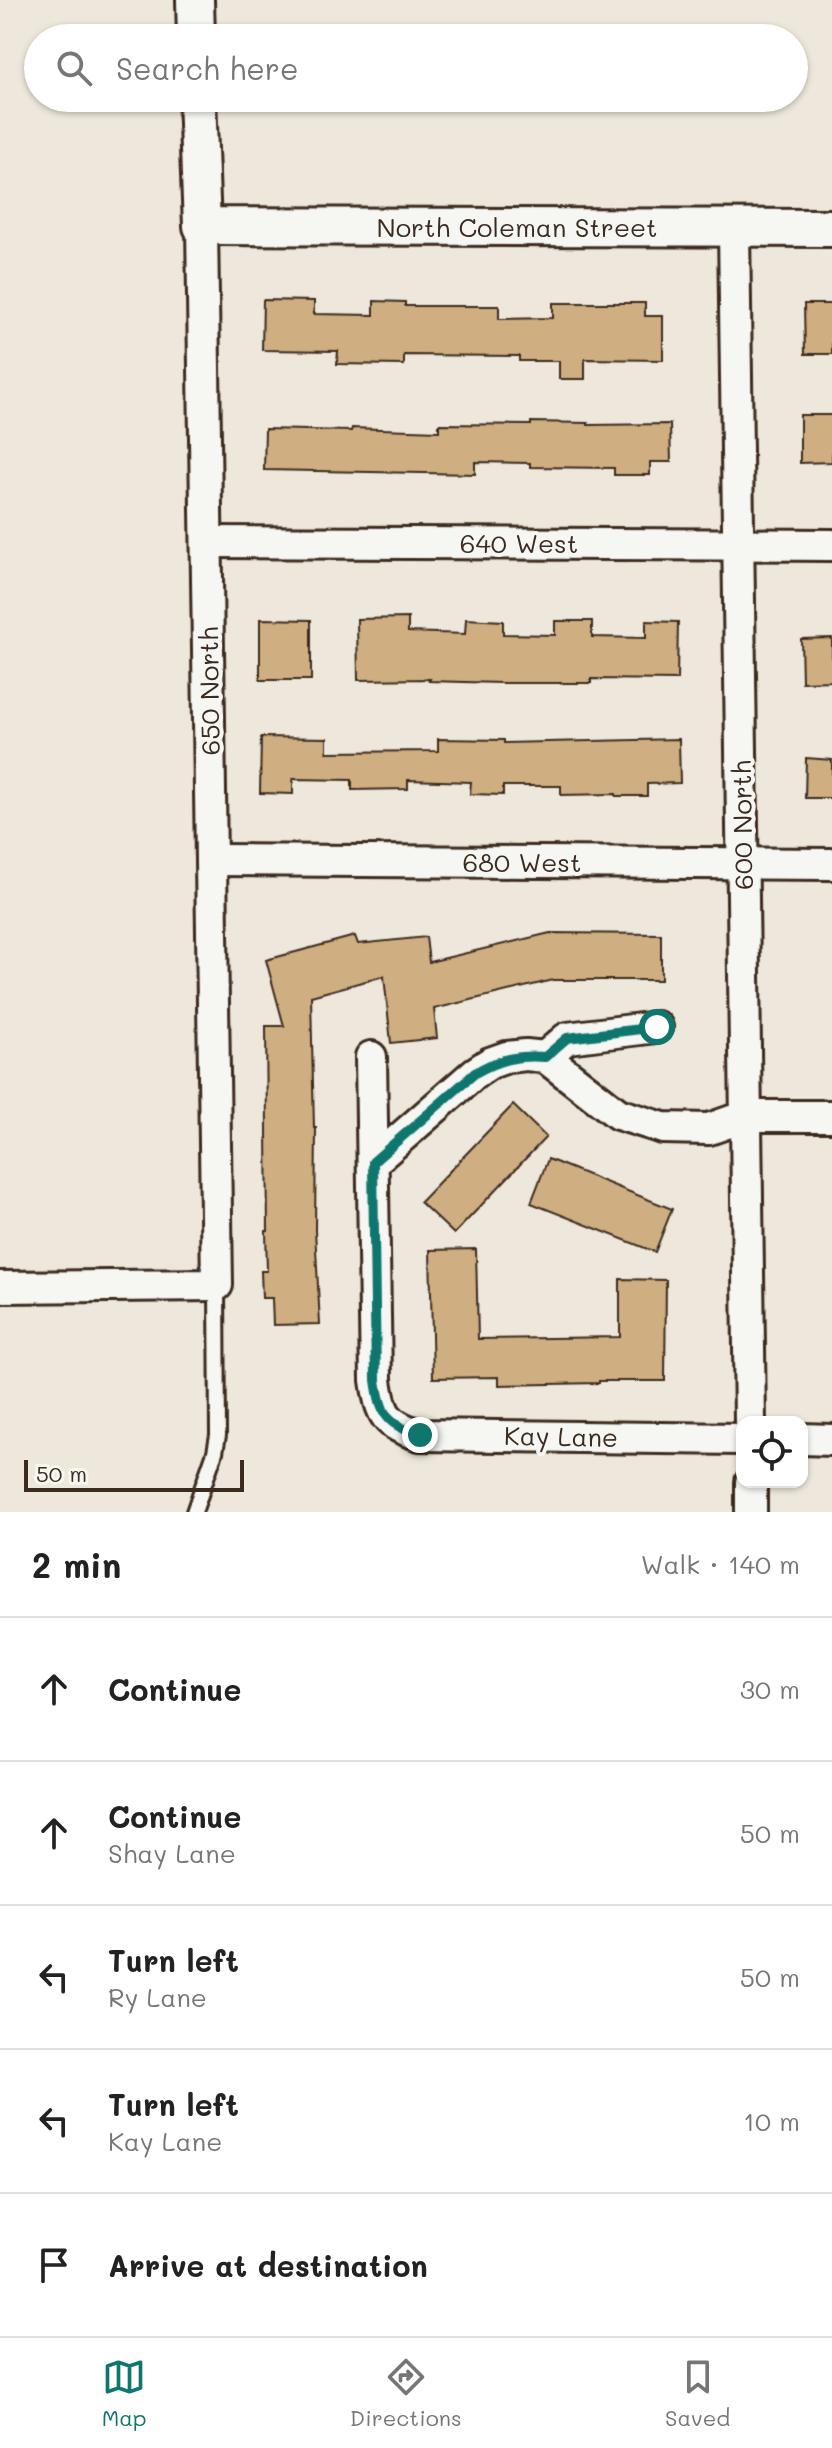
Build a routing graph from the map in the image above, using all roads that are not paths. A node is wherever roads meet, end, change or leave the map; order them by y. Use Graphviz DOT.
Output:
graph roads {
  1 [pos="195,0"];
  2 [pos="196,24"];
  3 [pos="198,112"];
  4 [pos="202,226"];
  5 [pos="734,228"];
  6 [pos="832,228"];
  7 [pos="207,542"];
  8 [pos="738,544"];
  9 [pos="832,545"];
  10 [pos="211,860"];
  11 [pos="742,864"];
  12 [pos="832,864"];
  13 [pos="657,1027"];
  14 [pos="371,1057"];
  15 [pos="545,1057"];
  16 [pos="746,1116"];
  17 [pos="832,1116"];
  18 [pos="373,1162"];
  19 [pos="217,1285"];
  20 [pos="0,1287"];
  21 [pos="750,1416"];
  22 [pos="736,1439"];
  23 [pos="808,1439"];
  24 [pos="832,1440"];
  25 [pos="751,1488"];
  26 [pos="194,1512"];
  27 [pos="751,1512"];
  1 -- 2 [label="street"];
  3 -- 4 [label="street, 650 North"];
  4 -- 5 [label="street, North Coleman Street"];
  4 -- 7 [label="street, 650 North"];
  5 -- 6 [label="street, North Coleman Street"];
  5 -- 8 [label="street, 600 North"];
  7 -- 8 [label="street, 640 West"];
  7 -- 10 [label="street, 650 North"];
  8 -- 9 [label="street, 640 West"];
  8 -- 11 [label="street, 600 North"];
  10 -- 11 [label="street, 680 West"];
  10 -- 19 [label="street, 650 North"];
  11 -- 12 [label="street, 680 West"];
  11 -- 16 [label="street, 600 North"];
  13 -- 15 [label="street"];
  14 -- 18 [label="street"];
  15 -- 16 [label="street"];
  15 -- 18 [label="street"];
  16 -- 17 [label="street"];
  16 -- 21 [label="street, 600 North"];
  18 -- 22 [label="street, Kay Lane"];
  19 -- 20 [label="street"];
  19 -- 26 [label="lane"];
  23 -- 24 [label="street"];
  25 -- 27 [label="street"];
}
